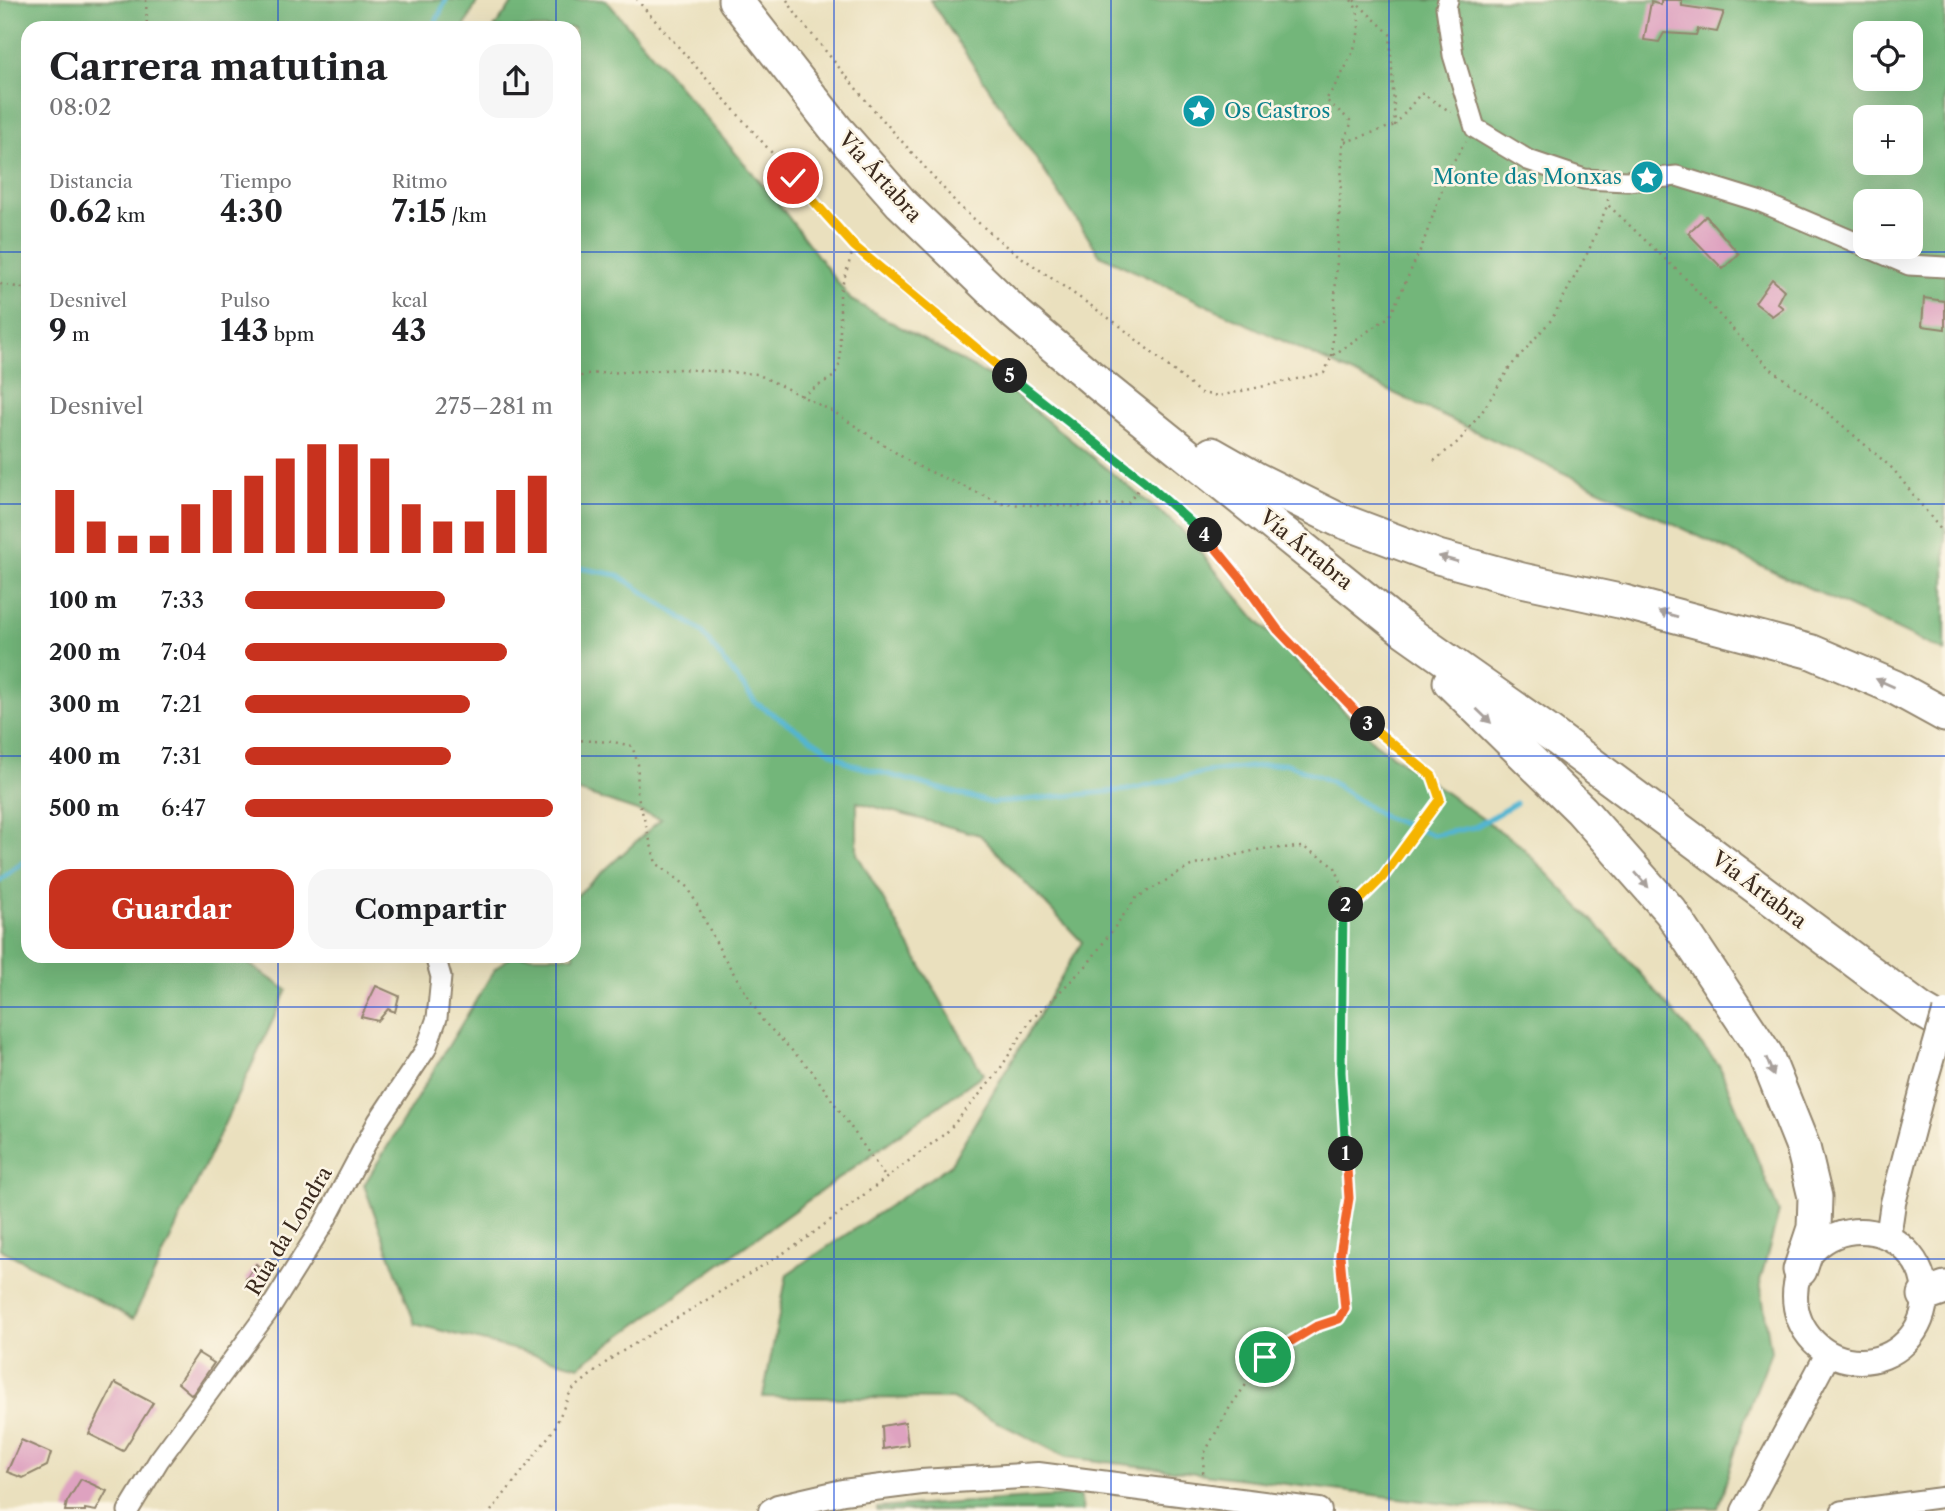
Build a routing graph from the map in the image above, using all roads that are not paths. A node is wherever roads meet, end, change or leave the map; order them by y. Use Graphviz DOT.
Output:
graph roads {
  1 [pos="735,0"];
  2 [pos="1448,0"];
  3 [pos="1945,267"];
  4 [pos="1065,356"];
  5 [pos="1404,631"];
  6 [pos="1945,715"];
  7 [pos="437,963"];
  8 [pos="1945,1012"];
  9 [pos="1945,1024"];
  10 [pos="1888,1237"];
  11 [pos="1800,1270"];
  12 [pos="1935,1292"];
  13 [pos="1828,1354"];
  14 [pos="1945,1497"];
  15 [pos="128,1511"];
  16 [pos="771,1511"];
  17 [pos="1319,1511"];
  18 [pos="1744,1511"];
  19 [pos="1841,1511"];
  1 -- 4 [label="highway, Vía Ártabra"];
  2 -- 3 [label="street"];
  4 -- 5 [label="highway, Vía Ártabra"];
  6 -- 4 [label="highway, one-way"];
  5 -- 9 [label="highway, Vía Ártabra"];
  5 -- 11 [label="highway, one-way"];
  7 -- 15 [label="street, Rúa da Londra"];
  8 -- 10 [label="street, bridge"];
  10 -- 11 [label="street"];
  10 -- 12 [label="street"];
  11 -- 13 [label="street"];
  12 -- 13 [label="street"];
  13 -- 18 [label="street"];
  14 -- 19 [label="street"];
  16 -- 17 [label="street"];
}
